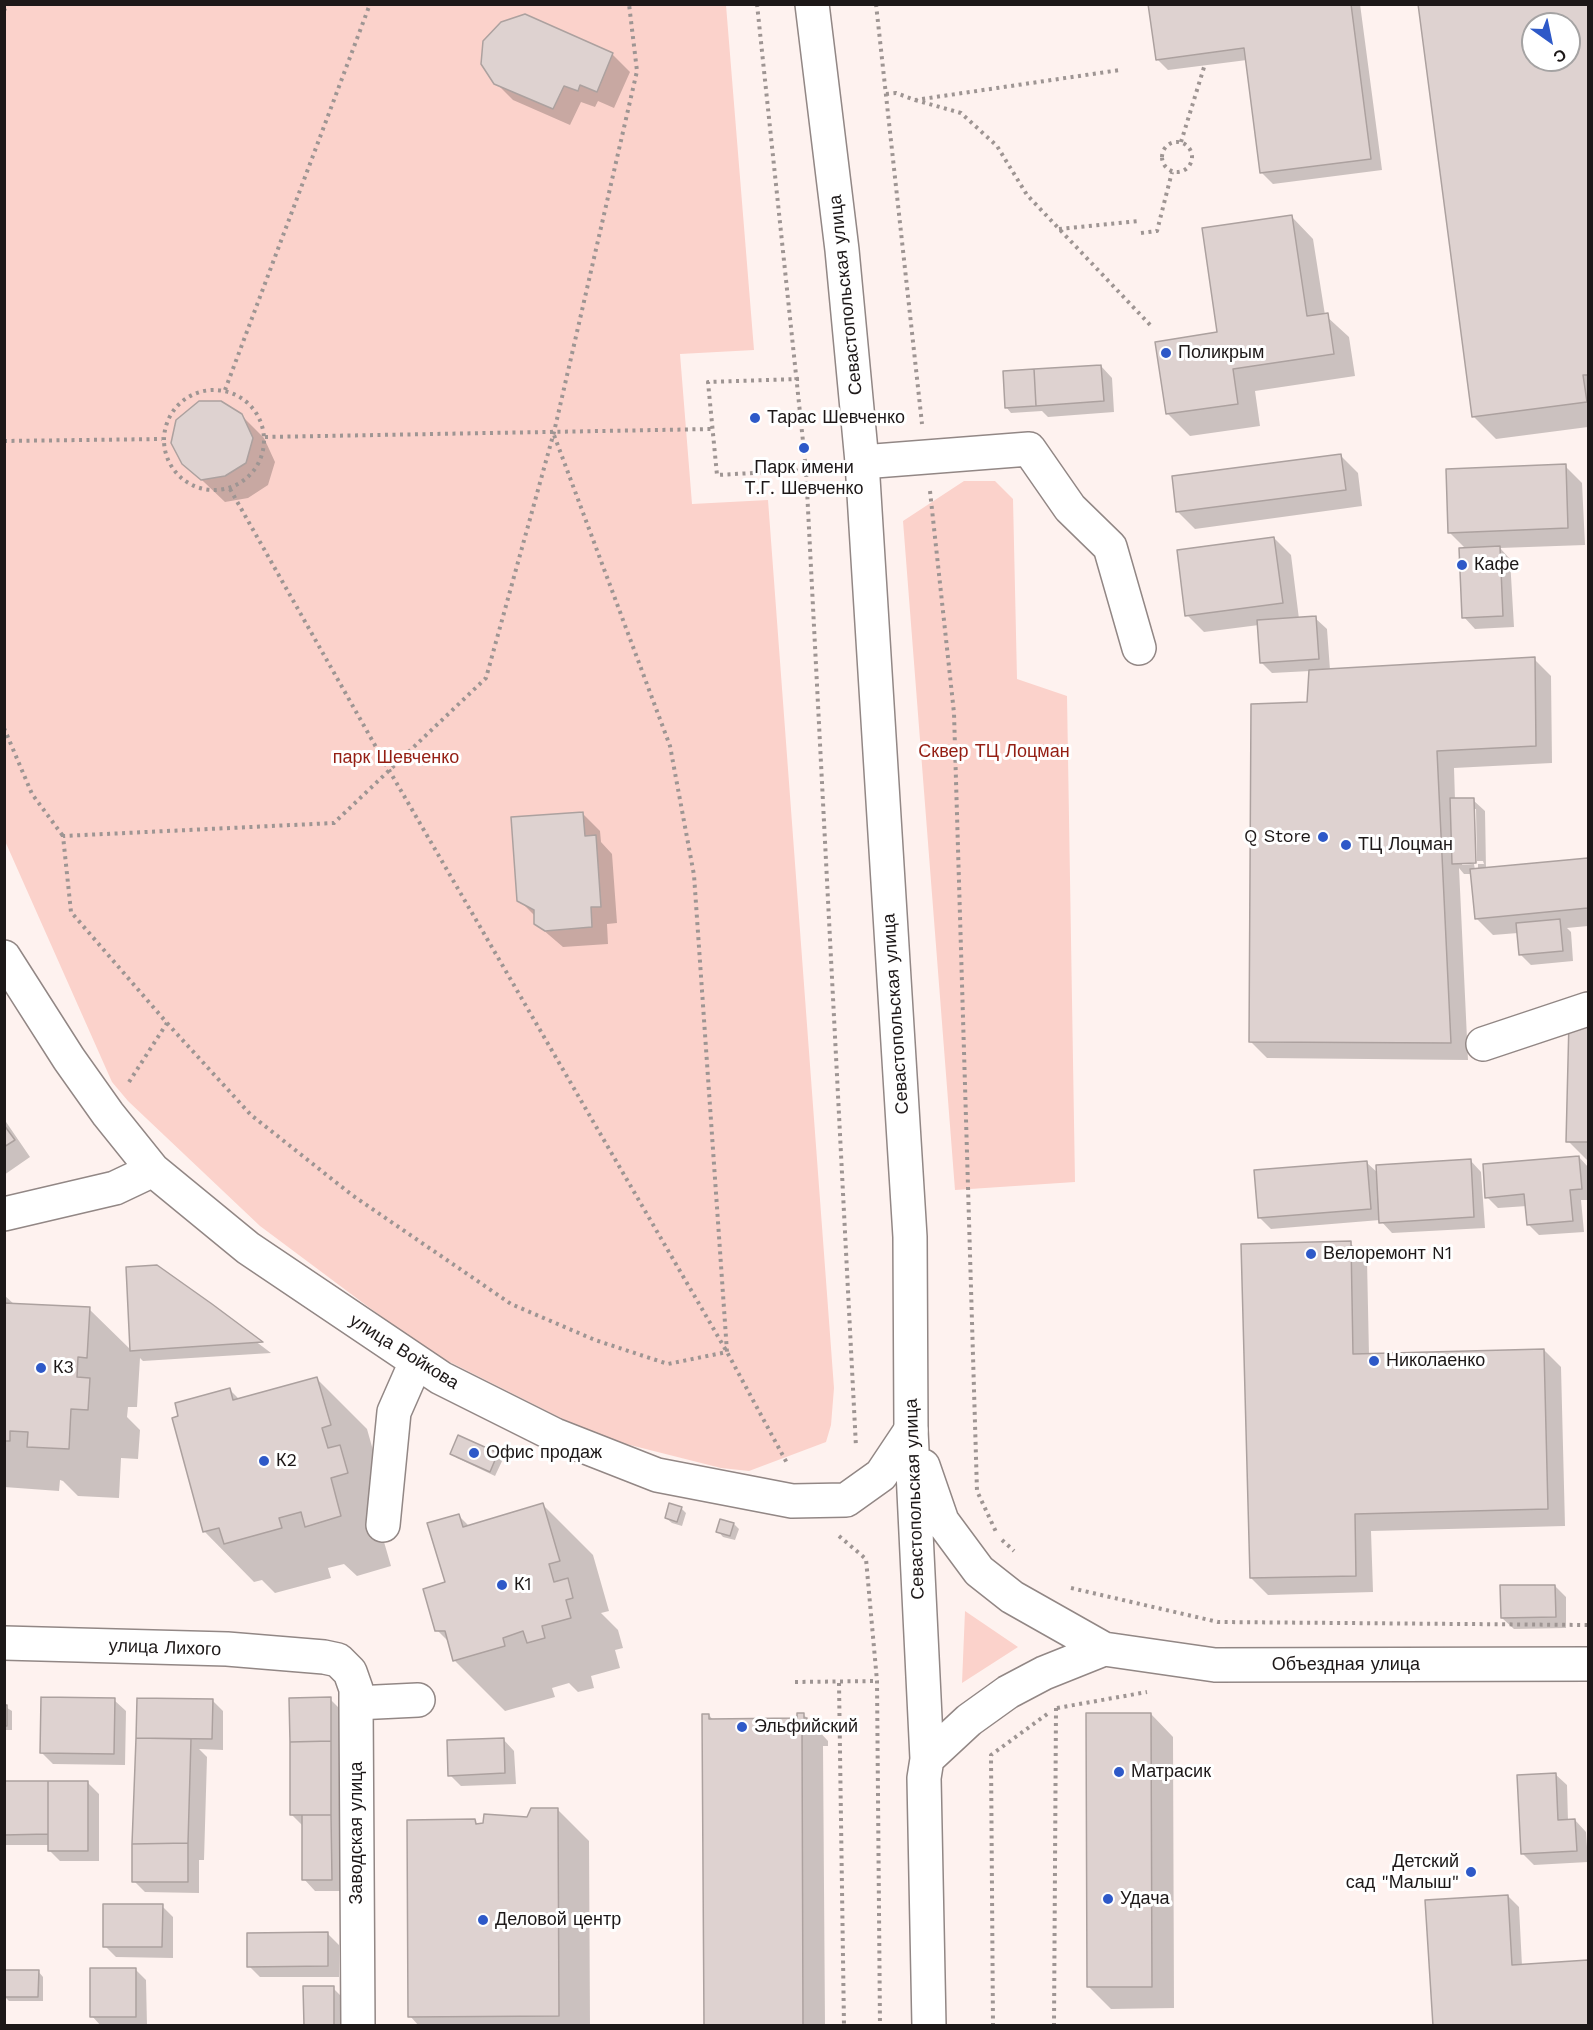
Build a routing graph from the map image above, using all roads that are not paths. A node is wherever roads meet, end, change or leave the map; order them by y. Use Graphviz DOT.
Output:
graph roads {
  1 [pos="812,4"];
  2 [pos="862,462"];
  3 [pos="1139,648"];
  4 [pos="4,957"];
  5 [pos="1588,1009"];
  6 [pos="1483,1044"];
  7 [pos="153,1170"];
  8 [pos="4,1215"];
  9 [pos="416,1362"];
  10 [pos="911,1430"];
  11 [pos="383,1525"];
  12 [pos="4,1643"];
  13 [pos="1104,1649"];
  14 [pos="324,1657"];
  15 [pos="1588,1664"];
  16 [pos="418,1700"];
  17 [pos="356,1703"];
  18 [pos="927,1759"];
  19 [pos="358,2025"];
  20 [pos="929,2025"];
  1 -- 2 [label="main road, Севастопольская улица"];
  2 -- 3 [label="main road"];
  2 -- 10 [label="main road, Севастопольская улица"];
  4 -- 7 [label="main road, улица Войкова"];
  5 -- 6 [label="main road"];
  7 -- 8 [label="main road"];
  7 -- 9 [label="main road, улица Войкова"];
  9 -- 10 [label="main road, улица Войкова"];
  9 -- 11 [label="main road"];
  10 -- 13 [label="main road, Объездная улица"];
  10 -- 18 [label="main road, Севастопольская улица"];
  12 -- 14 [label="main road, улица Лихого"];
  13 -- 15 [label="main road, Объездная улица"];
  13 -- 18 [label="main road"];
  14 -- 17 [label="main road, Заводская улица"];
  16 -- 17 [label="main road"];
  17 -- 19 [label="main road, Заводская улица"];
  18 -- 20 [label="main road, Севастопольская улица"];
}
